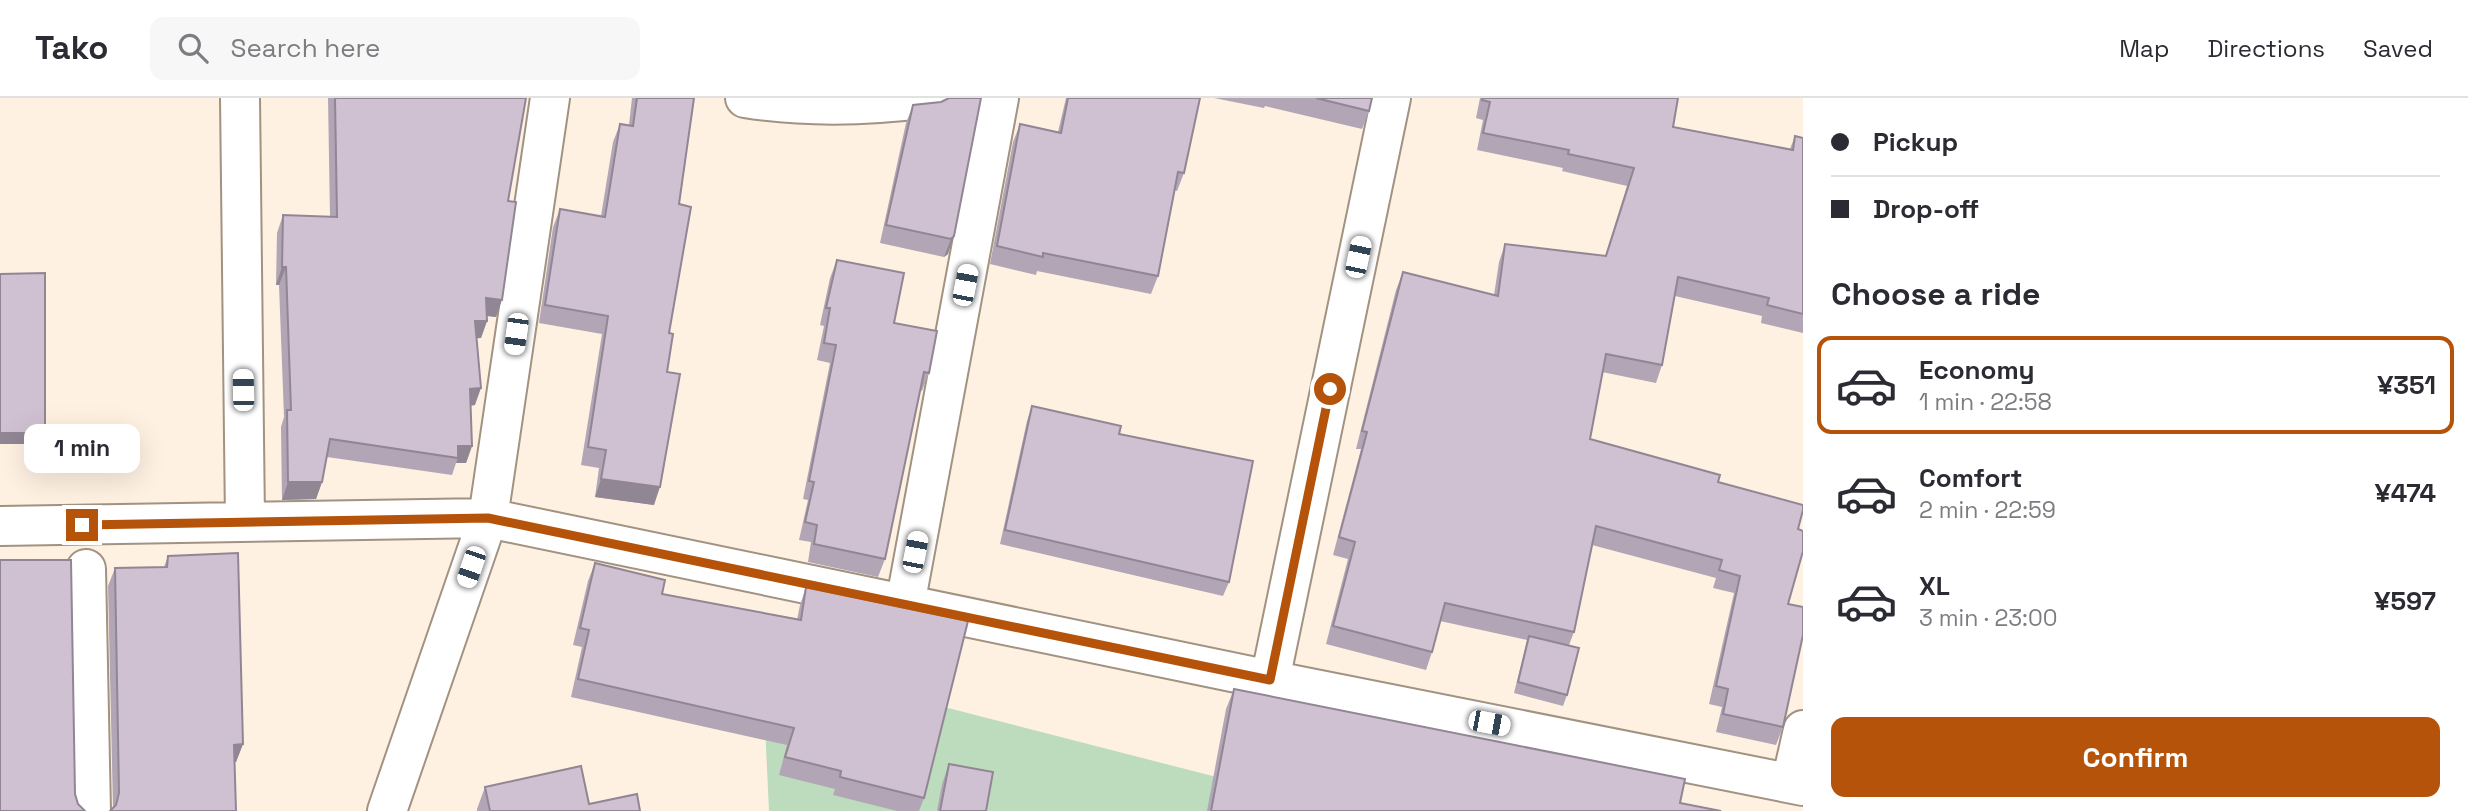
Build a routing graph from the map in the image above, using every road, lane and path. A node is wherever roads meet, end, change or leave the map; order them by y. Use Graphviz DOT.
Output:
graph roads {
  1 [pos="240,98"];
  2 [pos="550,98"];
  3 [pos="745,98"];
  4 [pos="931,98"];
  5 [pos="999,98"];
  6 [pos="1391,98"];
  7 [pos="488,518"];
  8 [pos="245,522"];
  9 [pos="0,526"];
  10 [pos="86,569"];
  11 [pos="905,605"];
  12 [pos="1270,680"];
  13 [pos="1803,730"];
  14 [pos="1797,785"];
  15 [pos="91,811"];
  16 [pos="387,811"];
  1 -- 8 [label="street"];
  2 -- 7 [label="street"];
  3 -- 4 [label="street"];
  5 -- 11 [label="street"];
  6 -- 12 [label="street"];
  7 -- 8 [label="street"];
  7 -- 11 [label="street"];
  7 -- 16 [label="street"];
  8 -- 9 [label="street"];
  10 -- 15 [label="street"];
  11 -- 12 [label="street"];
  12 -- 14 [label="street"];
  13 -- 14 [label="street"];
}
